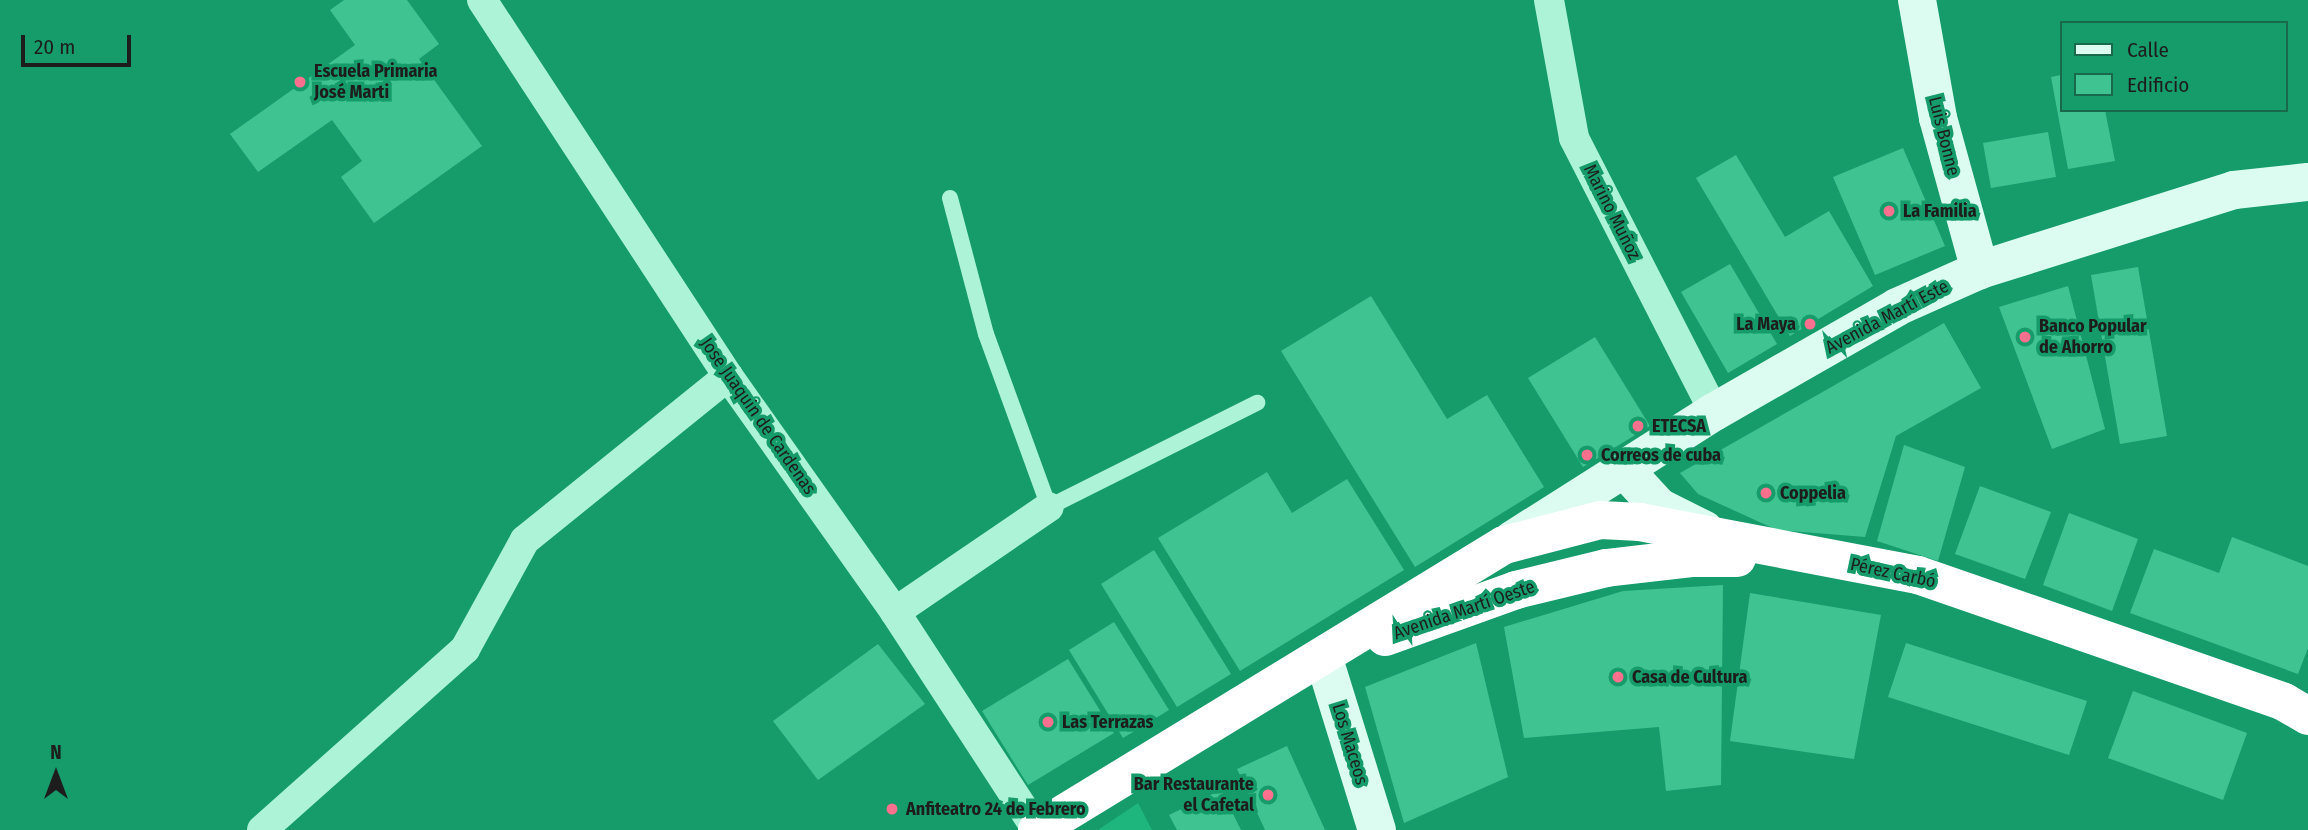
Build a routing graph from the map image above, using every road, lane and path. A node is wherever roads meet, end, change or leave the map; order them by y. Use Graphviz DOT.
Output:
graph roads {
  1 [pos="482,0"];
  2 [pos="1549,0"];
  3 [pos="1917,0"];
  4 [pos="2308,182"];
  5 [pos="950,198"];
  6 [pos="1980,270"];
  7 [pos="728,376"];
  8 [pos="1257,402"];
  9 [pos="1714,412"];
  10 [pos="1623,468"];
  11 [pos="1049,507"];
  12 [pos="1722,538"];
  13 [pos="1504,545"];
  14 [pos="1816,558"];
  15 [pos="895,612"];
  16 [pos="1324,659"];
  17 [pos="2308,716"];
  18 [pos="262,830"];
  19 [pos="1037,830"];
  20 [pos="1377,830"];
  1 -- 7 [label="street, Jose Juaquin de Cardenas"];
  2 -- 9 [label="street, Marino Muñoz"];
  3 -- 6 [label="street, Luis Bonne"];
  4 -- 6 [label="street, Avenida Martí Este"];
  5 -- 11 [label="lane"];
  6 -- 9 [label="street, Avenida Martí Este"];
  7 -- 15 [label="street, Jose Juaquin de Cardenas"];
  7 -- 18 [label="street"];
  8 -- 11 [label="lane"];
  9 -- 10 [label="street, Avenida Martí Este"];
  10 -- 12 [label="street"];
  10 -- 13 [label="street, Avenida Martí Este"];
  11 -- 15 [label="street"];
  12 -- 13 [label="highway, Pérez Carbó"];
  12 -- 14 [label="highway, Pérez Carbó"];
  13 -- 16 [label="highway, Avenida Martí Oeste"];
  14 -- 16 [label="highway, Avenida Martí Oeste"];
  14 -- 17 [label="highway, Pérez Carbó"];
  15 -- 19 [label="street, Jose Juaquin de Cardenas"];
  16 -- 19 [label="highway, Avenida Martí Oeste"];
  16 -- 20 [label="street, Los Maceos"];
}
